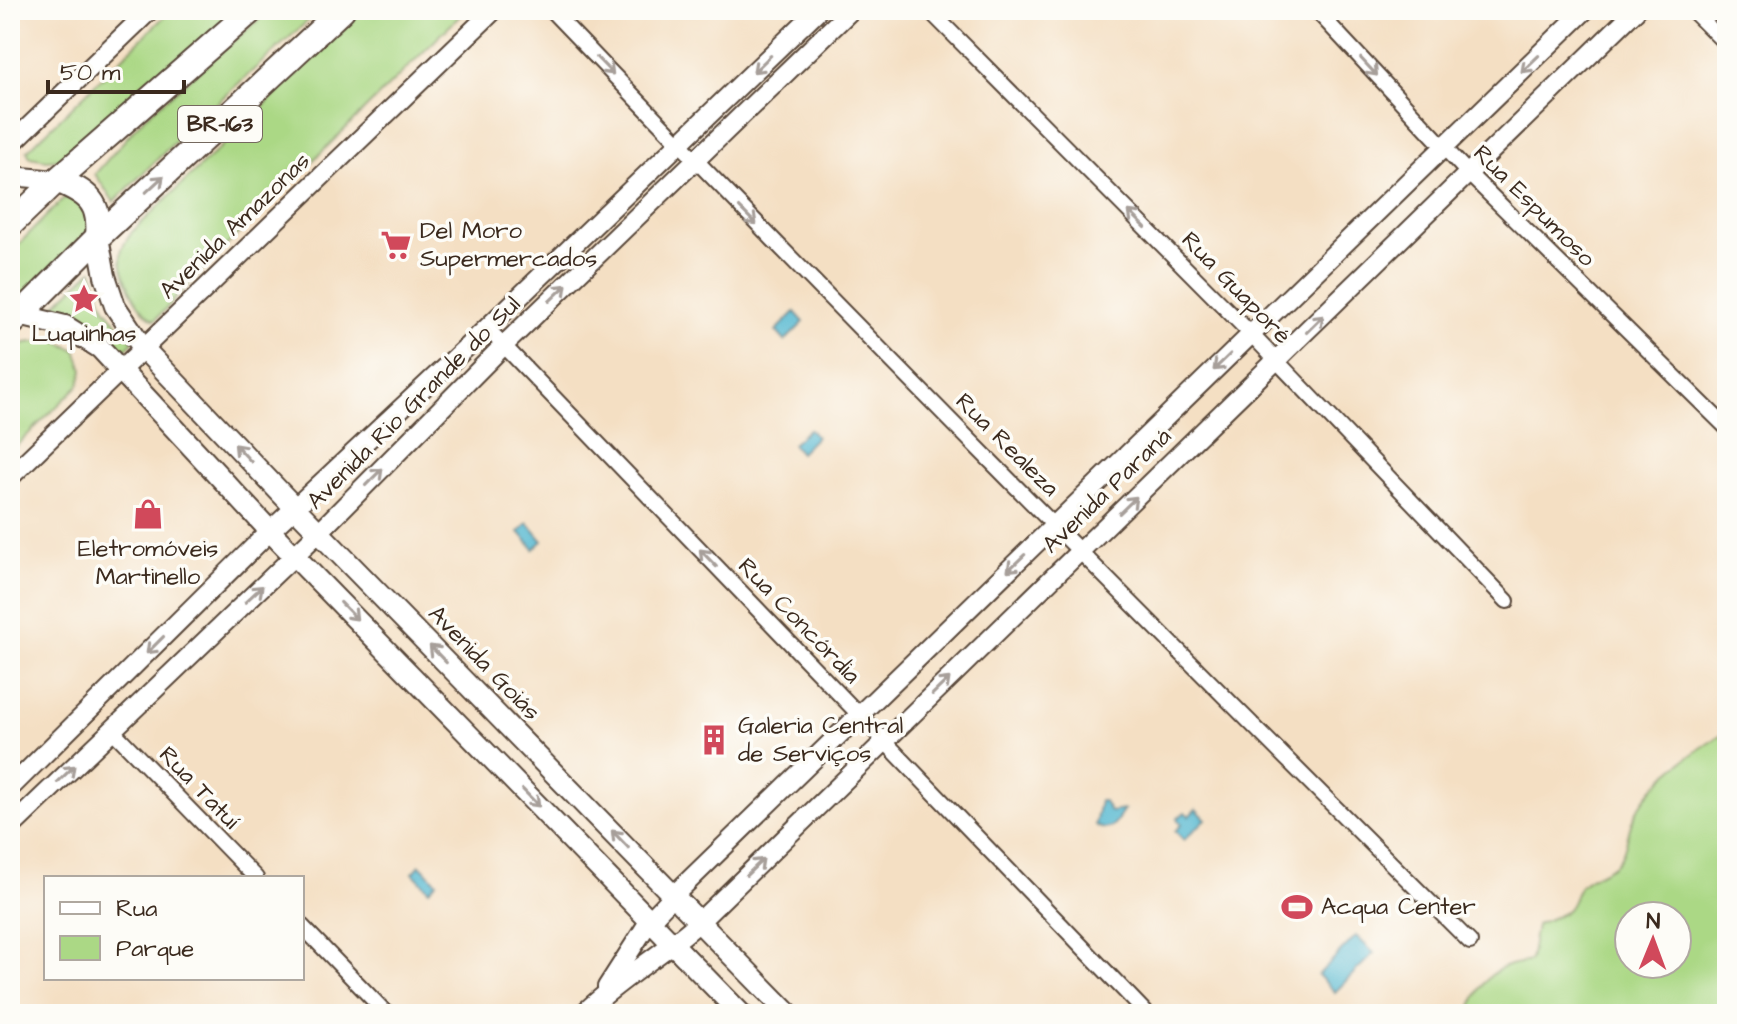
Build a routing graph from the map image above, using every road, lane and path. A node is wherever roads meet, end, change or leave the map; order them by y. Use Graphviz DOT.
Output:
graph roads {
  1 [pos="150,10"];
  2 [pos="252,10"];
  3 [pos="342,10"];
  4 [pos="494,10"];
  5 [pos="551,10"];
  6 [pos="818,10"];
  7 [pos="851,10"];
  8 [pos="929,10"];
  9 [pos="1316,10"];
  10 [pos="1585,10"];
  11 [pos="1636,10"];
  12 [pos="1692,10"];
  13 [pos="1727,45"];
  14 [pos="10,145"];
  15 [pos="680,145"];
  16 [pos="1445,147"];
  17 [pos="693,160"];
  18 [pos="1468,173"];
  19 [pos="10,176"];
  20 [pos="57,180"];
  21 [pos="10,225"];
  22 [pos="98,237"];
  23 [pos="13,318"];
  24 [pos="487,328"];
  25 [pos="1251,334"];
  26 [pos="503,346"];
  27 [pos="143,348"];
  28 [pos="1277,362"];
  29 [pos="121,369"];
  30 [pos="1727,428"];
  31 [pos="10,477"];
  32 [pos="296,509"];
  33 [pos="1055,525"];
  34 [pos="270,531"];
  35 [pos="319,532"];
  36 [pos="1079,552"];
  37 [pos="295,555"];
  38 [pos="1507,601"];
  39 [pos="859,715"];
  40 [pos="111,729"];
  41 [pos="885,741"];
  42 [pos="10,788"];
  43 [pos="10,828"];
  44 [pos="254,876"];
  45 [pos="674,895"];
  46 [pos="650,920"];
  47 [pos="699,922"];
  48 [pos="304,928"];
  49 [pos="1470,942"];
  50 [pos="673,945"];
  51 [pos="602,995"];
  52 [pos="10,1009"];
  53 [pos="15,1014"];
  54 [pos="387,1014"];
  55 [pos="583,1014"];
  56 [pos="741,1014"];
  57 [pos="789,1014"];
  58 [pos="1147,1014"];
  1 -- 14 [label="street"];
  2 -- 20 [label="highway, BR-163"];
  22 -- 3 [label="highway, BR-163, one-way"];
  4 -- 27 [label="street, Avenida Amazonas"];
  5 -- 15 [label="street, Rua Realeza, one-way"];
  6 -- 15 [label="street, Avenida Rio Grande do Sul, one-way"];
  7 -- 17 [label="street, Avenida Rio Grande do Sul"];
  25 -- 8 [label="street, Rua Guaporé, one-way"];
  9 -- 16 [label="street, Rua Espumoso, one-way"];
  10 -- 16 [label="street, Avenida Paraná, one-way"];
  11 -- 18 [label="street, Avenida Paraná"];
  12 -- 13 [label="street"];
  15 -- 17 [label="street, Rua Realeza"];
  15 -- 24 [label="street, Avenida Rio Grande do Sul"];
  16 -- 18 [label="street, Rua Espumoso"];
  16 -- 25 [label="street, Avenida Paraná"];
  26 -- 17 [label="street, Avenida Rio Grande do Sul, one-way"];
  17 -- 33 [label="street, Rua Realeza, one-way"];
  28 -- 18 [label="street, Avenida Paraná, one-way"];
  18 -- 30 [label="street, Rua Espumoso"];
  19 -- 20 [label="street"];
  20 -- 21 [label="highway, BR-163"];
  20 -- 22 [label="highway"];
  22 -- 23 [label="highway, BR-163"];
  22 -- 27 [label="main road, Avenida Goiás"];
  23 -- 29 [label="main road"];
  24 -- 26 [label="street, Rua Concórdia"];
  24 -- 32 [label="street, Avenida Rio Grande do Sul"];
  25 -- 28 [label="street, Rua Guaporé"];
  25 -- 33 [label="street, Avenida Paraná, one-way"];
  35 -- 26 [label="street, Avenida Rio Grande do Sul, one-way"];
  39 -- 26 [label="street, Rua Concórdia, one-way"];
  27 -- 29 [label="street, Avenida Amazonas"];
  32 -- 27 [label="main road, Avenida Goiás, one-way"];
  36 -- 28 [label="street, Avenida Paraná, one-way"];
  28 -- 38 [label="street, Rua Guaporé"];
  29 -- 31 [label="street, Avenida Amazonas"];
  29 -- 34 [label="main road"];
  32 -- 34 [label="street, Avenida Rio Grande do Sul"];
  32 -- 35 [label="main road, Avenida Goiás"];
  33 -- 36 [label="street, Rua Realeza"];
  33 -- 39 [label="street, Avenida Paraná, one-way"];
  34 -- 37 [label="main road"];
  34 -- 42 [label="street, Avenida Rio Grande do Sul, one-way"];
  35 -- 37 [label="street, Avenida Rio Grande do Sul"];
  45 -- 35 [label="main road, Avenida Goiás, one-way"];
  41 -- 36 [label="street, Avenida Paraná, one-way"];
  36 -- 49 [label="street, Rua Realeza"];
  40 -- 37 [label="street, Avenida Rio Grande do Sul, one-way"];
  37 -- 46 [label="main road, one-way"];
  39 -- 41 [label="street, Rua Concórdia"];
  39 -- 45 [label="street, Avenida Paraná"];
  43 -- 40 [label="street, Avenida Rio Grande do Sul, one-way"];
  40 -- 44 [label="street, Rua Tatuí"];
  47 -- 41 [label="street, Avenida Paraná, one-way"];
  41 -- 58 [label="street, Rua Concórdia"];
  45 -- 46 [label="street, Avenida Paraná"];
  45 -- 47 [label="main road, Avenida Goiás"];
  46 -- 50 [label="main road"];
  46 -- 51 [label="street, Avenida Paraná"];
  47 -- 50 [label="street, Avenida Paraná"];
  47 -- 57 [label="main road, Avenida Goiás"];
  48 -- 54 [label="street"];
  50 -- 51 [label="street, Avenida Paraná"];
  50 -- 56 [label="main road"];
  51 -- 55 [label="street, Avenida Paraná"];
  52 -- 53 [label="street"];
}
